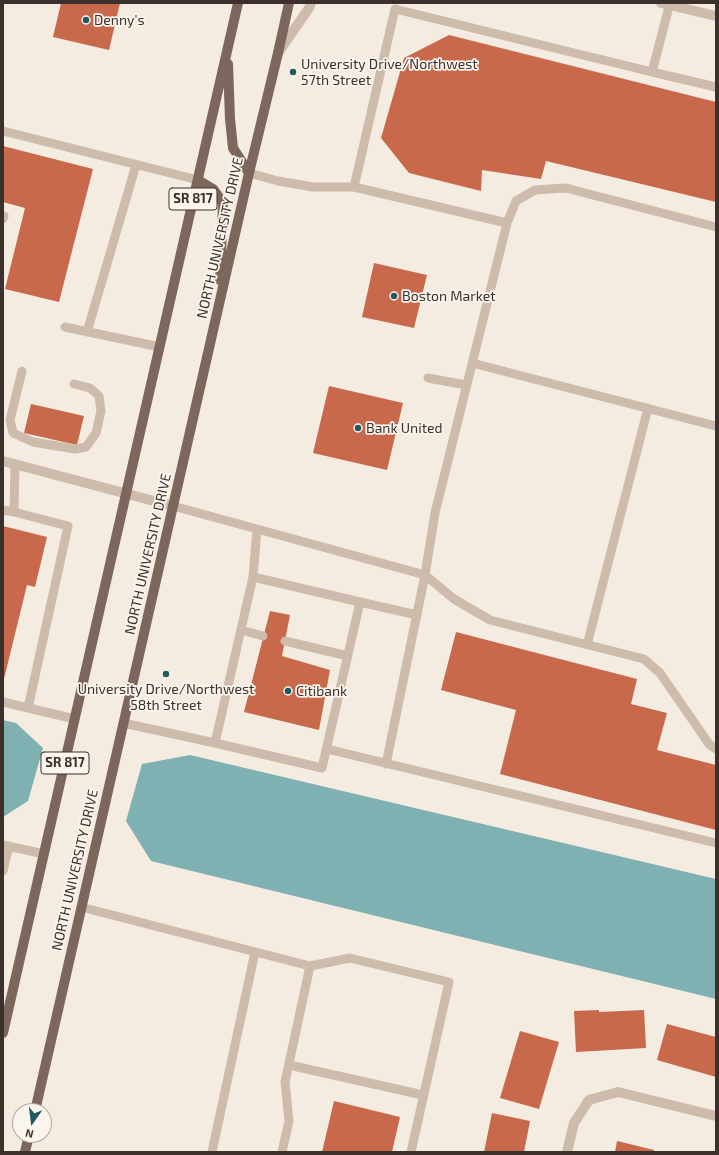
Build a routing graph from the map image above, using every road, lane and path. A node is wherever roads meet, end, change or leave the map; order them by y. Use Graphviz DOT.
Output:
graph roads {
  1 [pos="238,3"];
  2 [pos="289,3"];
  3 [pos="311,3"];
  4 [pos="667,4"];
  5 [pos="716,16"];
  6 [pos="227,52"];
  7 [pos="278,53"];
  8 [pos="652,72"];
  9 [pos="716,87"];
  10 [pos="3,131"];
  11 [pos="136,165"];
  12 [pos="249,173"];
  13 [pos="198,180"];
  14 [pos="354,187"];
  15 [pos="507,224"];
  16 [pos="716,226"];
  17 [pos="219,304"];
  18 [pos="65,327"];
  19 [pos="87,332"];
  20 [pos="160,347"];
  21 [pos="472,363"];
  22 [pos="22,371"];
  23 [pos="428,378"];
  24 [pos="74,384"];
  25 [pos="466,385"];
  26 [pos="648,408"];
  27 [pos="716,426"];
  28 [pos="3,460"];
  29 [pos="15,464"];
  30 [pos="126,494"];
  31 [pos="173,506"];
  32 [pos="3,510"];
  33 [pos="14,512"];
  34 [pos="257,529"];
  35 [pos="425,575"];
  36 [pos="253,576"];
  37 [pos="360,602"];
  38 [pos="417,615"];
  39 [pos="241,630"];
  40 [pos="263,636"];
  41 [pos="285,641"];
  42 [pos="587,645"];
  43 [pos="348,656"];
  44 [pos="3,702"];
  45 [pos="28,708"];
  46 [pos="75,719"];
  47 [pos="123,723"];
  48 [pos="215,743"];
  49 [pos="328,749"];
  50 [pos="716,749"];
  51 [pos="386,764"];
  52 [pos="716,843"];
  53 [pos="6,845"];
  54 [pos="44,854"];
  55 [pos="3,871"];
  56 [pos="81,907"];
  57 [pos="255,952"];
  58 [pos="310,966"];
  59 [pos="5,1018"];
  60 [pos="3,1033"];
  61 [pos="289,1065"];
  62 [pos="424,1095"];
  63 [pos="36,1103"];
  64 [pos="716,1116"];
  65 [pos="212,1152"];
  66 [pos="282,1152"];
  67 [pos="411,1152"];
  68 [pos="567,1152"];
  1 -- 6 [label="main road, SR 817"];
  2 -- 7 [label="main road, NORTH UNIVERSITY DRIVE"];
  3 -- 7 [label="street"];
  4 -- 5 [label="street"];
  4 -- 8 [label="lane"];
  6 -- 12 [label="main road"];
  6 -- 13 [label="main road, SR 817"];
  7 -- 12 [label="main road, NORTH UNIVERSITY DRIVE"];
  8 -- 9 [label="lane"];
  8 -- 14 [label="lane"];
  10 -- 11 [label="lane"];
  11 -- 13 [label="lane"];
  11 -- 19 [label="lane"];
  12 -- 14 [label="lane"];
  12 -- 17 [label="main road, NORTH UNIVERSITY DRIVE"];
  13 -- 17 [label="main road"];
  13 -- 20 [label="main road, SR 817"];
  14 -- 15 [label="lane"];
  15 -- 16 [label="lane"];
  15 -- 21 [label="lane"];
  17 -- 31 [label="main road, NORTH UNIVERSITY DRIVE"];
  18 -- 19 [label="lane"];
  19 -- 20 [label="lane"];
  20 -- 30 [label="main road, SR 817"];
  21 -- 25 [label="lane"];
  21 -- 26 [label="lane"];
  22 -- 24 [label="lane"];
  23 -- 25 [label="lane"];
  25 -- 35 [label="lane"];
  26 -- 27 [label="lane"];
  26 -- 42 [label="lane"];
  28 -- 29 [label="street"];
  29 -- 30 [label="street"];
  29 -- 33 [label="lane"];
  30 -- 31 [label="street"];
  30 -- 46 [label="main road, SR 817"];
  31 -- 34 [label="lane"];
  31 -- 47 [label="main road, NORTH UNIVERSITY DRIVE"];
  32 -- 33 [label="lane"];
  33 -- 45 [label="lane"];
  34 -- 35 [label="lane"];
  34 -- 36 [label="lane"];
  35 -- 38 [label="lane"];
  35 -- 42 [label="lane"];
  36 -- 37 [label="lane"];
  36 -- 39 [label="lane"];
  37 -- 38 [label="lane"];
  37 -- 43 [label="lane"];
  38 -- 51 [label="lane"];
  39 -- 40 [label="lane"];
  39 -- 48 [label="lane"];
  41 -- 43 [label="lane"];
  42 -- 50 [label="lane"];
  43 -- 49 [label="lane"];
  44 -- 45 [label="lane"];
  45 -- 46 [label="lane"];
  46 -- 54 [label="main road, SR 817"];
  47 -- 48 [label="lane"];
  47 -- 56 [label="main road, NORTH UNIVERSITY DRIVE"];
  48 -- 49 [label="lane"];
  49 -- 51 [label="lane"];
  51 -- 52 [label="lane"];
  53 -- 54 [label="lane"];
  53 -- 55 [label="lane"];
  54 -- 59 [label="main road, SR 817"];
  56 -- 57 [label="lane"];
  56 -- 63 [label="main road, NORTH UNIVERSITY DRIVE"];
  57 -- 58 [label="lane"];
  57 -- 65 [label="lane"];
  58 -- 61 [label="lane"];
  58 -- 62 [label="lane"];
  59 -- 60 [label="main road, SR 817"];
  61 -- 62 [label="lane"];
  61 -- 66 [label="lane"];
  62 -- 67 [label="lane"];
  64 -- 68 [label="street"];
}
